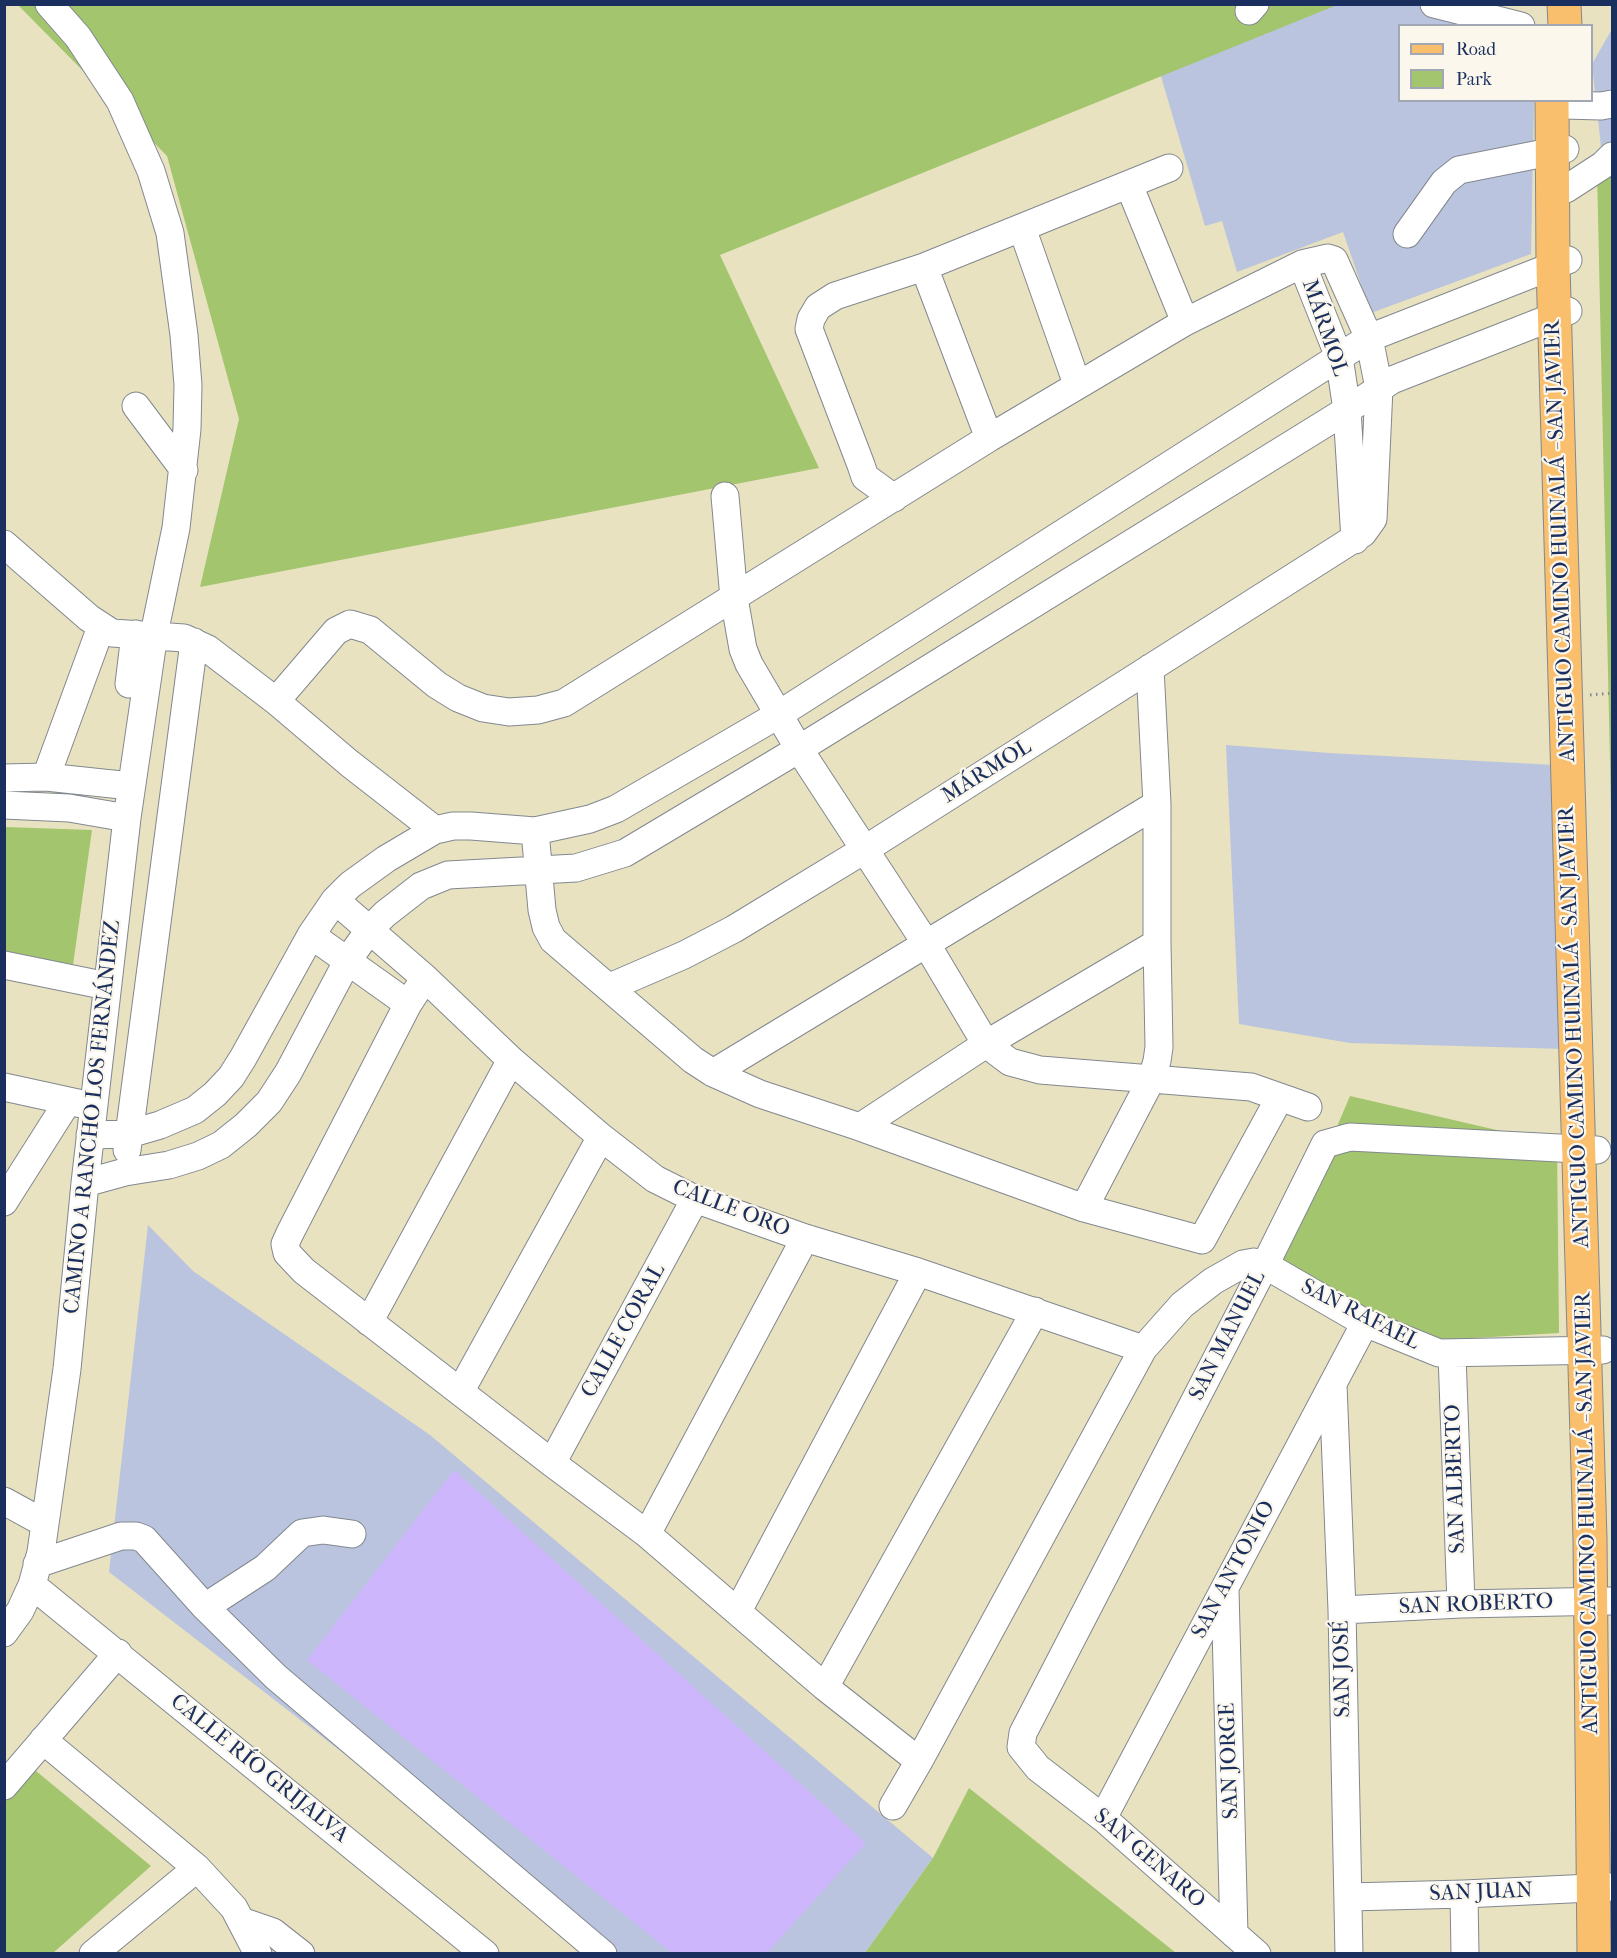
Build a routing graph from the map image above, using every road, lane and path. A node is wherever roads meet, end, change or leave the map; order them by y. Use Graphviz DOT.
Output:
graph roads {
  1 [pos="49,4"];
  2 [pos="1434,4"];
  3 [pos="1549,4"];
  4 [pos="1564,4"];
  5 [pos="1513,24"];
  6 [pos="1550,24"];
  7 [pos="1565,24"];
  8 [pos="1560,102"];
  9 [pos="1612,104"];
  10 [pos="1558,150"];
  11 [pos="1612,156"];
  12 [pos="1169,168"];
  13 [pos="1129,186"];
  14 [pos="1566,189"];
  15 [pos="1022,228"];
  16 [pos="1407,234"];
  17 [pos="1560,263"];
  18 [pos="1302,264"];
  19 [pos="924,267"];
  20 [pos="1561,313"];
  21 [pos="1185,322"];
  22 [pos="1369,338"];
  23 [pos="1339,357"];
  24 [pos="1077,384"];
  25 [pos="1379,388"];
  26 [pos="136,406"];
  27 [pos="1347,410"];
  28 [pos="989,438"];
  29 [pos="184,470"];
  30 [pos="725,496"];
  31 [pos="894,498"];
  32 [pos="1355,540"];
  33 [pos="5,546"];
  34 [pos="734,598"];
  35 [pos="101,627"];
  36 [pos="145,634"];
  37 [pos="194,642"];
  38 [pos="1150,668"];
  39 [pos="1597,694"];
  40 [pos="276,701"];
  41 [pos="778,715"];
  42 [pos="800,749"];
  43 [pos="46,777"];
  44 [pos="4,778"];
  45 [pos="125,785"];
  46 [pos="1157,804"];
  47 [pos="4,805"];
  48 [pos="120,817"];
  49 [pos="435,830"];
  50 [pos="535,831"];
  51 [pos="864,850"];
  52 [pos="539,871"];
  53 [pos="335,900"];
  54 [pos="370,929"];
  55 [pos="311,935"];
  56 [pos="1157,944"];
  57 [pos="927,945"];
  58 [pos="348,960"];
  59 [pos="4,965"];
  60 [pos="425,978"];
  61 [pos="100,985"];
  62 [pos="610,987"];
  63 [pos="408,1004"];
  64 [pos="986,1044"];
  65 [pos="511,1060"];
  66 [pos="713,1073"];
  67 [pos="1152,1078"];
  68 [pos="4,1087"];
  69 [pos="1280,1097"];
  70 [pos="81,1104"];
  71 [pos="1308,1107"];
  72 [pos="860,1127"];
  73 [pos="129,1134"];
  74 [pos="90,1135"];
  75 [pos="601,1137"];
  76 [pos="1588,1149"];
  77 [pos="125,1172"];
  78 [pos="85,1183"];
  79 [pos="695,1199"];
  80 [pos="4,1202"];
  81 [pos="1084,1208"];
  82 [pos="805,1238"];
  83 [pos="1265,1265"];
  84 [pos="918,1272"];
  85 [pos="1035,1311"];
  86 [pos="369,1322"];
  87 [pos="1365,1323"];
  88 [pos="1143,1349"];
  89 [pos="1594,1350"];
  90 [pos="1452,1354"];
  91 [pos="1333,1385"];
  92 [pos="460,1392"];
  93 [pos="552,1463"];
  94 [pos="25,1513"];
  95 [pos="352,1534"];
  96 [pos="647,1534"];
  97 [pos="35,1575"];
  98 [pos="1225,1587"];
  99 [pos="4,1599"];
  100 [pos="1601,1601"];
  101 [pos="1461,1604"];
  102 [pos="205,1606"];
  103 [pos="1342,1610"];
  104 [pos="738,1611"];
  105 [pos="4,1633"];
  106 [pos="118,1653"];
  107 [pos="825,1687"];
  108 [pos="44,1740"];
  109 [pos="919,1761"];
  110 [pos="1038,1768"];
  111 [pos="4,1786"];
  112 [pos="893,1806"];
  113 [pos="1103,1818"];
  114 [pos="197,1868"];
  115 [pos="1603,1887"];
  116 [pos="1464,1894"];
  117 [pos="1349,1897"];
  118 [pos="1612,1914"];
  119 [pos="241,1921"];
  120 [pos="1234,1934"];
  121 [pos="93,1953"];
  122 [pos="258,1953"];
  123 [pos="301,1953"];
  124 [pos="484,1953"];
  125 [pos="603,1953"];
  126 [pos="1257,1953"];
  127 [pos="1350,1953"];
  128 [pos="1465,1953"];
  129 [pos="1594,1953"];
  1 -- 29 [label="street"];
  2 -- 5 [label="street"];
  3 -- 6 [label="main road"];
  4 -- 7 [label="main road"];
  8 -- 9 [label="street"];
  8 -- 10 [label="main road"];
  10 -- 14 [label="main road"];
  10 -- 16 [label="street"];
  10 -- 17 [label="main road"];
  11 -- 14 [label="street"];
  12 -- 13 [label="street"];
  13 -- 15 [label="street"];
  13 -- 21 [label="street"];
  14 -- 17 [label="main road"];
  15 -- 19 [label="street"];
  15 -- 24 [label="street"];
  17 -- 20 [label="main road"];
  17 -- 22 [label="street"];
  18 -- 21 [label="street"];
  18 -- 22 [label="street, MÁRMOL"];
  18 -- 23 [label="street, MÁRMOL"];
  19 -- 28 [label="street"];
  19 -- 31 [label="street"];
  20 -- 25 [label="street"];
  20 -- 39 [label="main road"];
  20 -- 76 [label="main road, ANTIGUO CAMINO HUINALÁ - SAN JAVIER"];
  21 -- 24 [label="street"];
  22 -- 23 [label="street"];
  22 -- 25 [label="street, MÁRMOL"];
  23 -- 27 [label="street, MÁRMOL"];
  23 -- 41 [label="street"];
  24 -- 28 [label="street"];
  25 -- 27 [label="street"];
  25 -- 32 [label="street, MÁRMOL"];
  26 -- 29 [label="street"];
  27 -- 32 [label="street, MÁRMOL"];
  27 -- 42 [label="street"];
  28 -- 31 [label="street"];
  29 -- 36 [label="street"];
  30 -- 34 [label="street"];
  31 -- 34 [label="street"];
  32 -- 38 [label="street, MÁRMOL"];
  33 -- 35 [label="street"];
  34 -- 40 [label="street"];
  34 -- 41 [label="street"];
  35 -- 36 [label="street"];
  35 -- 43 [label="street"];
  36 -- 37 [label="street"];
  36 -- 45 [label="street"];
  37 -- 40 [label="street"];
  37 -- 73 [label="street"];
  38 -- 46 [label="street"];
  38 -- 51 [label="street, MÁRMOL"];
  39 -- 76 [label="main road"];
  40 -- 49 [label="street"];
  41 -- 42 [label="street"];
  41 -- 50 [label="street"];
  42 -- 51 [label="street"];
  42 -- 52 [label="street"];
  43 -- 44 [label="street"];
  43 -- 45 [label="street"];
  45 -- 48 [label="street"];
  46 -- 56 [label="street"];
  46 -- 57 [label="street"];
  47 -- 48 [label="street"];
  48 -- 61 [label="street"];
  49 -- 50 [label="street"];
  49 -- 53 [label="street"];
  50 -- 52 [label="street"];
  51 -- 57 [label="street"];
  51 -- 62 [label="street, MÁRMOL"];
  52 -- 54 [label="street"];
  52 -- 62 [label="street"];
  53 -- 54 [label="street, CALLE ORO"];
  53 -- 55 [label="street"];
  54 -- 58 [label="street"];
  54 -- 60 [label="street, CALLE ORO"];
  55 -- 58 [label="street"];
  55 -- 73 [label="street"];
  56 -- 64 [label="street"];
  56 -- 67 [label="street"];
  57 -- 64 [label="street"];
  57 -- 66 [label="street"];
  58 -- 63 [label="street"];
  58 -- 77 [label="street"];
  59 -- 61 [label="street"];
  60 -- 63 [label="street"];
  60 -- 65 [label="street, CALLE ORO"];
  61 -- 70 [label="street"];
  62 -- 66 [label="street"];
  63 -- 86 [label="street"];
  64 -- 67 [label="street"];
  64 -- 72 [label="street"];
  65 -- 75 [label="street, CALLE ORO"];
  65 -- 86 [label="street"];
  66 -- 72 [label="street"];
  67 -- 69 [label="street"];
  67 -- 81 [label="street"];
  68 -- 70 [label="street"];
  69 -- 71 [label="street"];
  69 -- 81 [label="street"];
  70 -- 74 [label="street, CAMINO A RANCHO LOS FERNÁNDEZ"];
  70 -- 80 [label="street"];
  70 -- 94 [label="street"];
  72 -- 81 [label="street"];
  73 -- 74 [label="street"];
  73 -- 77 [label="street"];
  74 -- 78 [label="street, CAMINO A RANCHO LOS FERNÁNDEZ"];
  75 -- 79 [label="street, CALLE ORO"];
  75 -- 92 [label="street"];
  76 -- 83 [label="street, SAN MANUEL"];
  76 -- 89 [label="main road"];
  77 -- 78 [label="street"];
  78 -- 94 [label="street, CAMINO A RANCHO LOS FERNÁNDEZ"];
  79 -- 82 [label="street, CALLE ORO"];
  79 -- 93 [label="street, CALLE CORAL"];
  82 -- 84 [label="street, CALLE ORO"];
  82 -- 96 [label="street"];
  83 -- 87 [label="street, SAN RAFAEL"];
  83 -- 88 [label="street"];
  83 -- 110 [label="street, SAN MANUEL"];
  84 -- 85 [label="street, CALLE ORO"];
  84 -- 104 [label="street"];
  85 -- 88 [label="street, CALLE ORO"];
  85 -- 107 [label="street"];
  86 -- 92 [label="street"];
  87 -- 90 [label="street, SAN RAFAEL"];
  87 -- 91 [label="street, SAN ANTONIO"];
  88 -- 109 [label="street"];
  89 -- 90 [label="street, SAN RAFAEL"];
  89 -- 100 [label="main road"];
  90 -- 101 [label="street, SAN ALBERTO"];
  91 -- 98 [label="street, SAN ANTONIO"];
  91 -- 103 [label="street, SAN JOSÉ"];
  92 -- 93 [label="street"];
  93 -- 96 [label="street"];
  94 -- 97 [label="street, CAMINO A RANCHO LOS FERNÁNDEZ"];
  94 -- 99 [label="street"];
  95 -- 102 [label="street"];
  96 -- 104 [label="street"];
  97 -- 102 [label="street"];
  97 -- 105 [label="street, CAMINO A RANCHO LOS FERNÁNDEZ"];
  97 -- 106 [label="street, CALLE RÍO GRIJALVA"];
  98 -- 113 [label="street, SAN ANTONIO"];
  98 -- 120 [label="street, SAN JORGE"];
  100 -- 101 [label="street, SAN ROBERTO"];
  100 -- 115 [label="main road"];
  101 -- 103 [label="street, SAN ROBERTO"];
  102 -- 125 [label="street"];
  103 -- 117 [label="street, SAN JOSÉ"];
  104 -- 107 [label="street"];
  106 -- 108 [label="street"];
  106 -- 124 [label="street, CALLE RÍO GRIJALVA"];
  107 -- 109 [label="street"];
  108 -- 111 [label="street"];
  108 -- 114 [label="street"];
  109 -- 112 [label="street"];
  110 -- 113 [label="street, SAN GENARO"];
  113 -- 120 [label="street, SAN GENARO"];
  114 -- 119 [label="street"];
  114 -- 121 [label="street"];
  115 -- 116 [label="street, SAN JUAN"];
  115 -- 118 [label="main road"];
  115 -- 129 [label="main road"];
  116 -- 117 [label="street, SAN JUAN"];
  116 -- 128 [label="street"];
  117 -- 127 [label="street, SAN JOSÉ"];
  119 -- 122 [label="street"];
  119 -- 123 [label="street"];
  120 -- 126 [label="street, SAN GENARO"];
}
